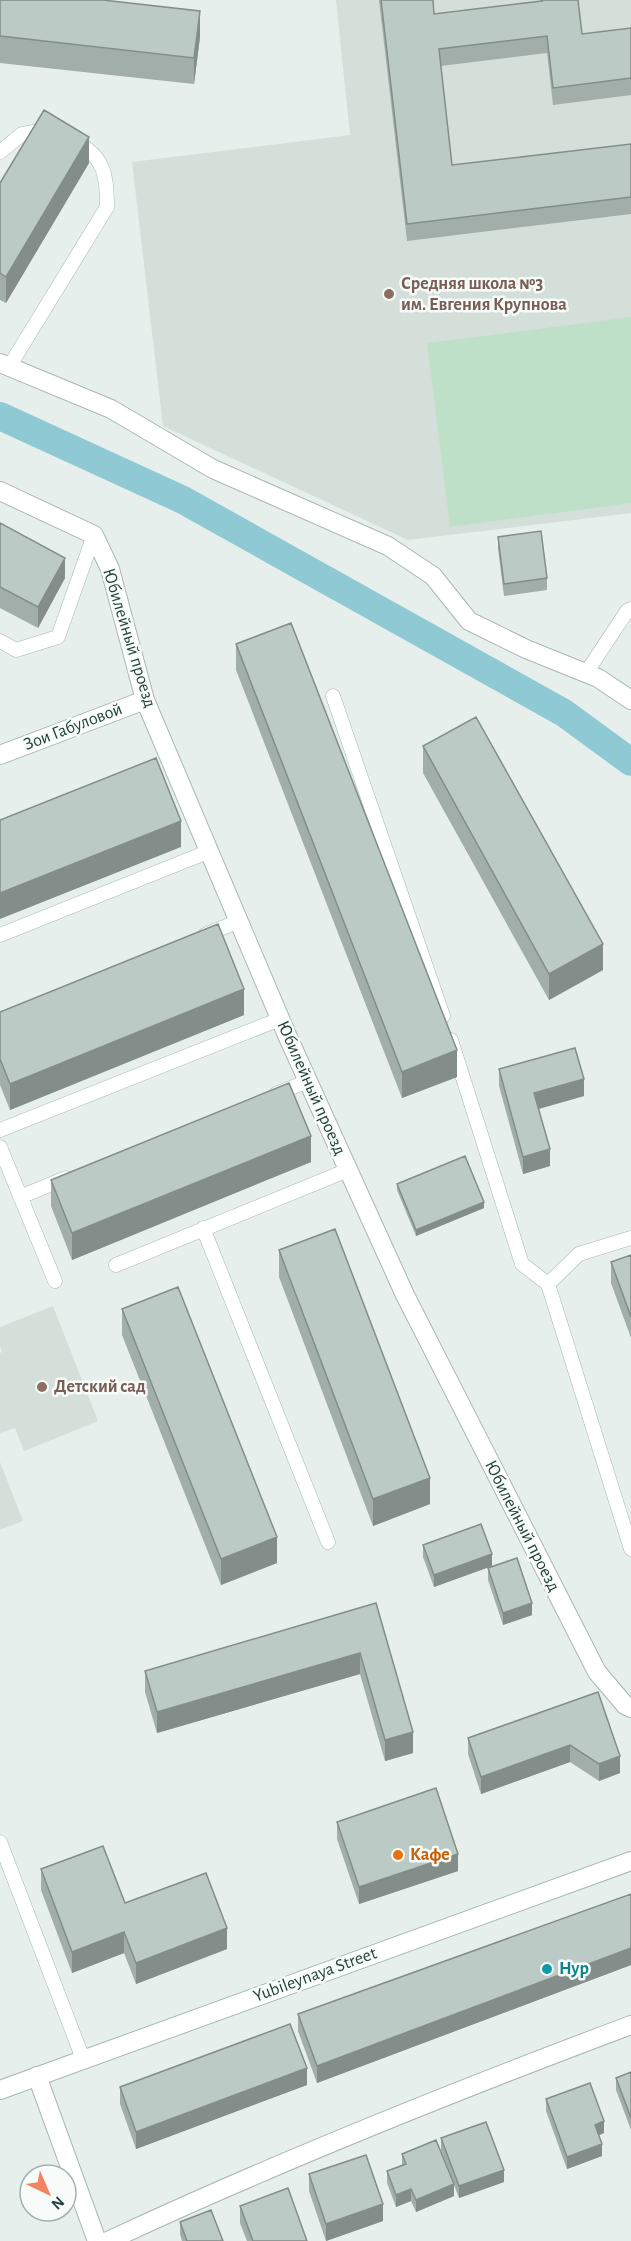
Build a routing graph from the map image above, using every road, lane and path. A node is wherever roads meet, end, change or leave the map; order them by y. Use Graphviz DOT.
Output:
graph roads {
  1 [pos="0,152"];
  2 [pos="5,365"];
  3 [pos="0,491"];
  4 [pos="94,534"];
  5 [pos="631,609"];
  6 [pos="0,641"];
  7 [pos="586,673"];
  8 [pos="333,696"];
  9 [pos="145,700"];
  10 [pos="631,700"];
  11 [pos="0,755"];
  12 [pos="210,851"];
  13 [pos="239,921"];
  14 [pos="0,935"];
  15 [pos="196,939"];
  16 [pos="280,1019"];
  17 [pos="308,1081"];
  18 [pos="263,1099"];
  19 [pos="0,1130"];
  20 [pos="0,1147"];
  21 [pos="348,1170"];
  22 [pos="76,1174"];
  23 [pos="21,1197"];
  24 [pos="203,1228"];
  25 [pos="631,1238"];
  26 [pos="116,1265"];
  27 [pos="56,1281"];
  28 [pos="548,1284"];
  29 [pos="328,1542"];
  30 [pos="631,1549"];
  31 [pos="631,1708"];
  32 [pos="0,1842"];
  33 [pos="631,1861"];
  34 [pos="631,2025"];
  35 [pos="83,2059"];
  36 [pos="37,2076"];
  37 [pos="0,2090"];
  38 [pos="97,2241"];
  39 [pos="108,2241"];
  1 -- 2 [label="lane"];
  2 -- 7 [label="street"];
  3 -- 4 [label="street"];
  4 -- 6 [label="lane"];
  4 -- 9 [label="street, Юбилейный проезд"];
  5 -- 7 [label="lane"];
  7 -- 10 [label="street"];
  8 -- 28 [label="lane"];
  9 -- 11 [label="street, Зои Габуловой"];
  9 -- 12 [label="street, Юбилейный проезд"];
  12 -- 13 [label="street, Юбилейный проезд"];
  12 -- 14 [label="lane"];
  13 -- 15 [label="lane"];
  13 -- 16 [label="street, Юбилейный проезд"];
  16 -- 17 [label="street, Юбилейный проезд"];
  16 -- 19 [label="lane"];
  17 -- 18 [label="lane"];
  17 -- 21 [label="street, Юбилейный проезд"];
  20 -- 23 [label="lane"];
  21 -- 24 [label="lane"];
  21 -- 31 [label="street, Юбилейный проезд"];
  22 -- 23 [label="lane"];
  23 -- 27 [label="lane"];
  24 -- 26 [label="lane"];
  24 -- 29 [label="lane"];
  25 -- 28 [label="lane"];
  28 -- 30 [label="lane"];
  32 -- 35 [label="lane"];
  33 -- 35 [label="street, Yubileynaya Street"];
  34 -- 39 [label="street"];
  35 -- 36 [label="street, Yubileynaya Street"];
  36 -- 37 [label="street, Yubileynaya Street"];
  36 -- 38 [label="street"];
}
